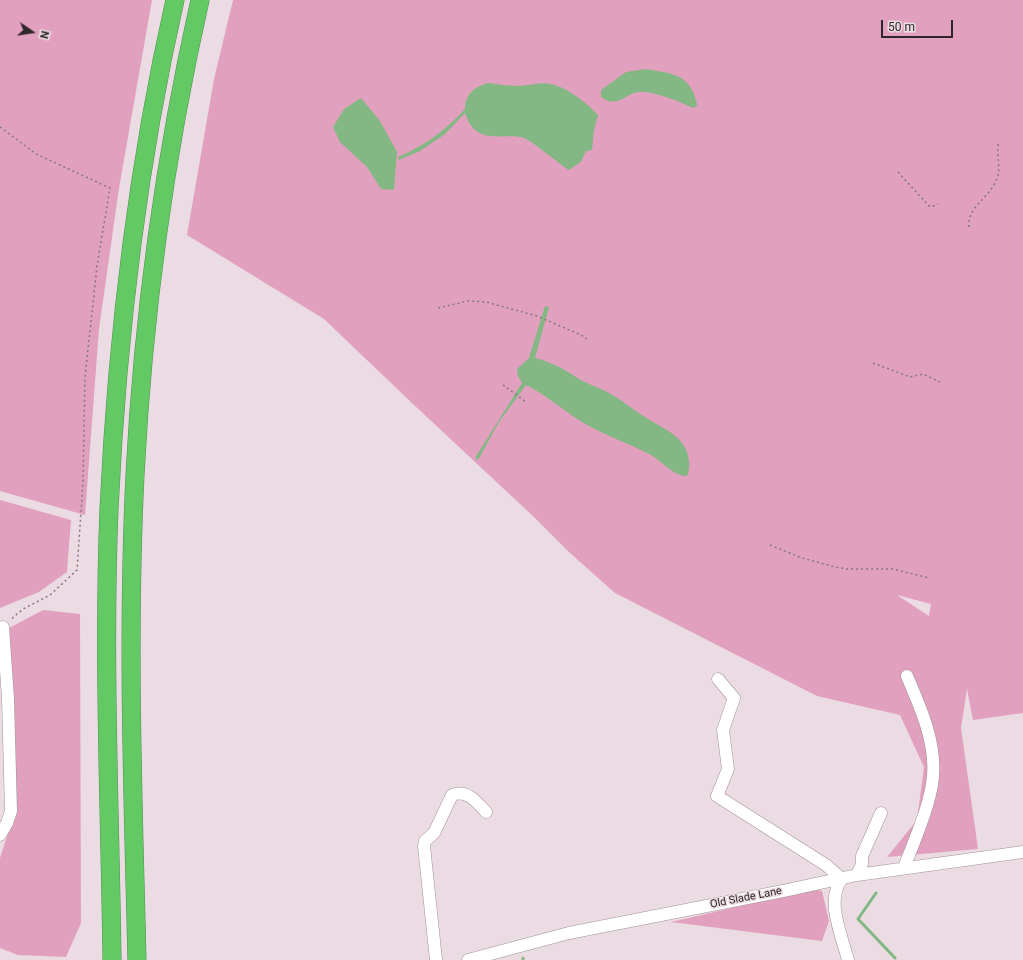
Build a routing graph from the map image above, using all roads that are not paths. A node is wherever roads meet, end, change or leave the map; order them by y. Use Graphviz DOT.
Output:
graph roads {
  1 [pos="175,0"];
  2 [pos="200,0"];
  3 [pos="3,627"];
  4 [pos="907,676"];
  5 [pos="718,679"];
  6 [pos="486,812"];
  7 [pos="881,813"];
  8 [pos="0,835"];
  9 [pos="1023,852"];
  10 [pos="904,868"];
  11 [pos="857,875"];
  12 [pos="842,878"];
  13 [pos="469,959"];
  14 [pos="112,960"];
  15 [pos="137,960"];
  16 [pos="436,960"];
  17 [pos="848,960"];
  1 -- 14 [label="highway"];
  2 -- 15 [label="highway"];
  3 -- 8 [label="street"];
  4 -- 10 [label="street"];
  5 -- 12 [label="street"];
  6 -- 16 [label="street"];
  7 -- 11 [label="street"];
  9 -- 10 [label="street, Old Slade Lane"];
  10 -- 11 [label="street, Old Slade Lane"];
  11 -- 12 [label="street, Old Slade Lane"];
  12 -- 13 [label="street, Old Slade Lane"];
  12 -- 17 [label="street"];
}
